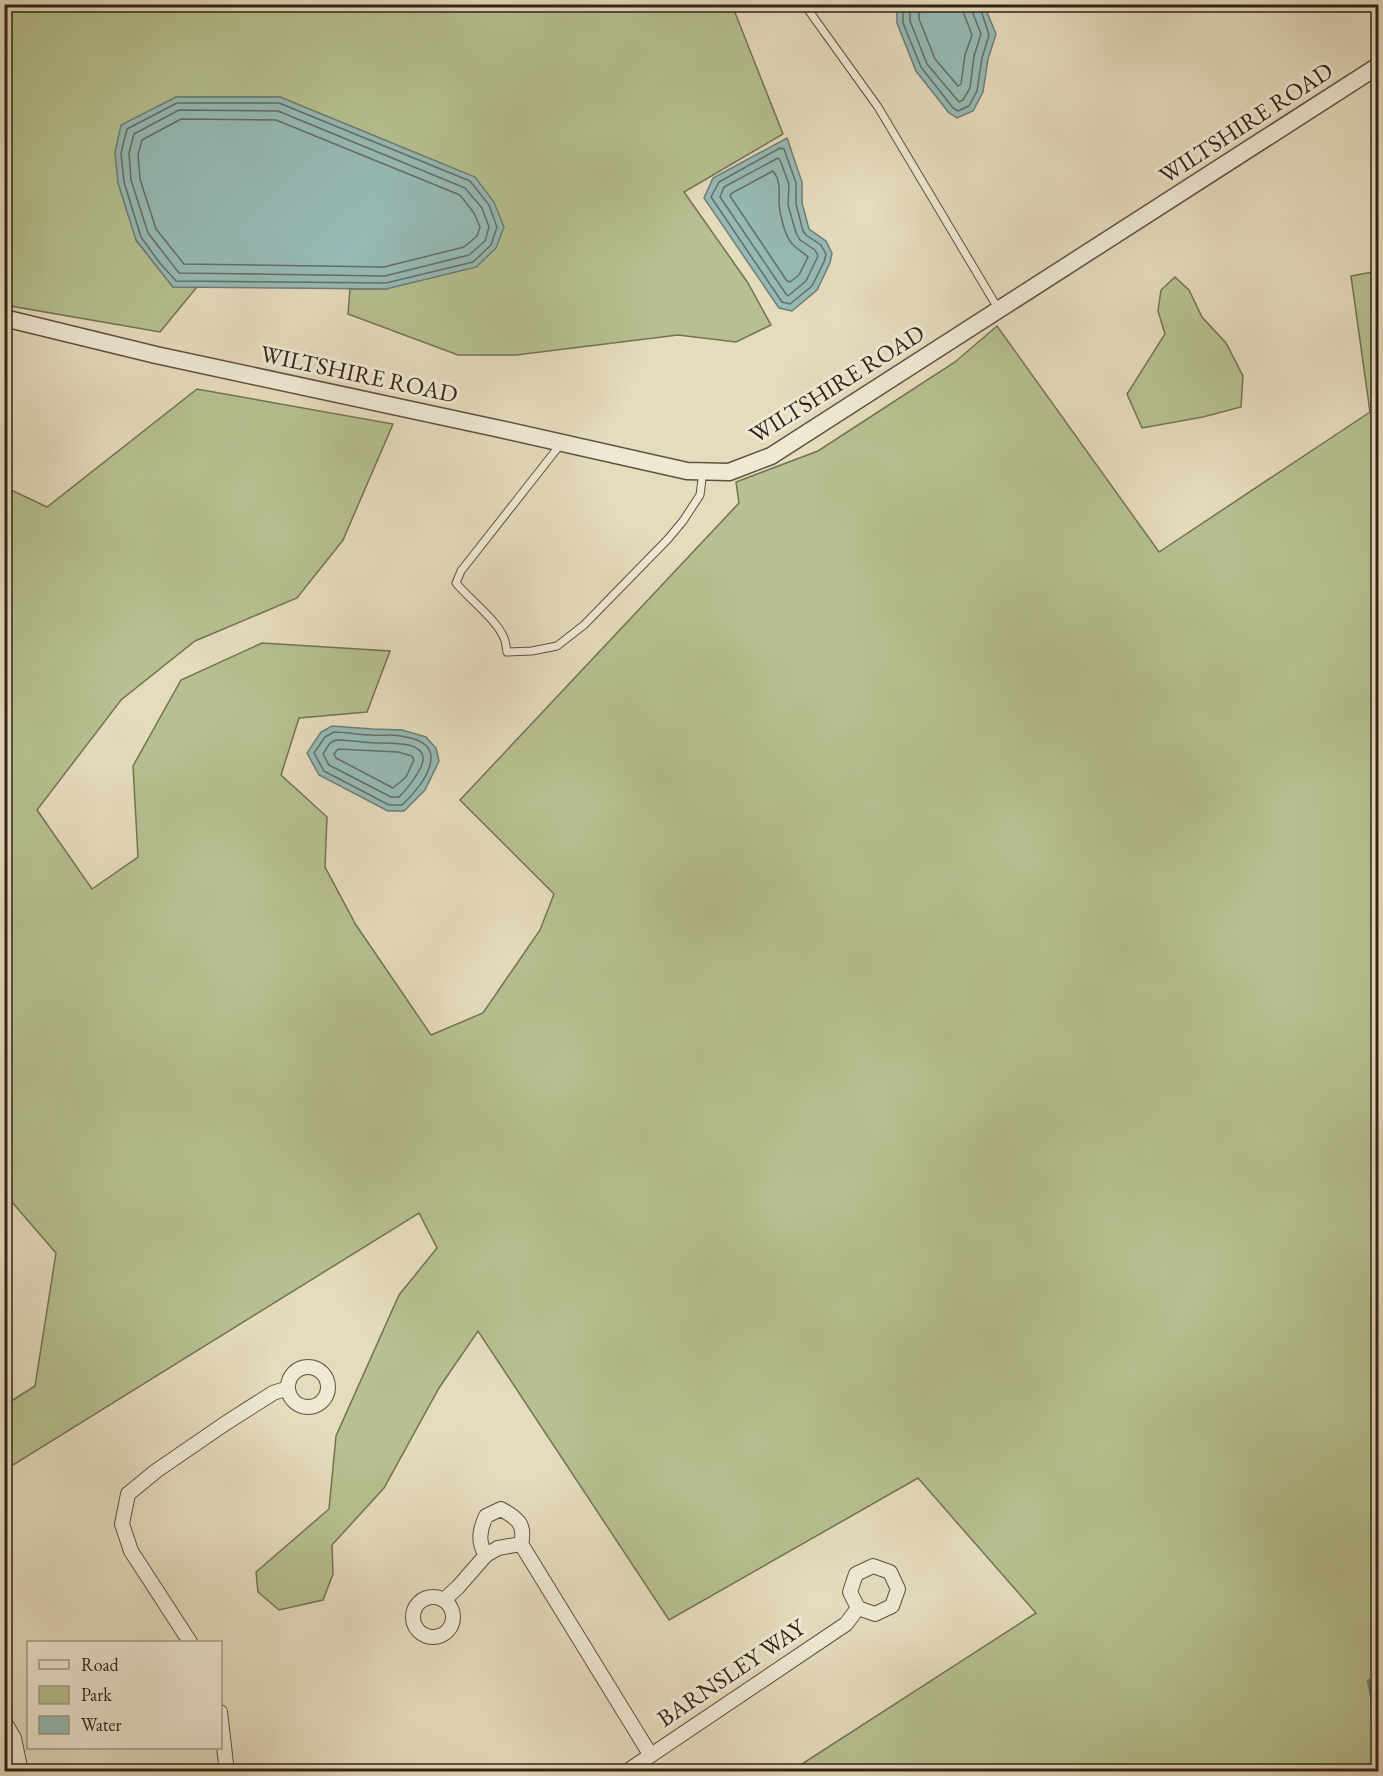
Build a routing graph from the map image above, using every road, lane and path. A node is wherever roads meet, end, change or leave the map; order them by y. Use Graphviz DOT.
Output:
graph roads {
  1 [pos="804,4"];
  2 [pos="1378,66"];
  3 [pos="999,310"];
  4 [pos="4,318"];
  5 [pos="561,443"];
  6 [pos="703,471"];
  7 [pos="288,1388"];
  8 [pos="521,1544"];
  9 [pos="486,1555"];
  10 [pos="444,1599"];
  11 [pos="858,1608"];
  12 [pos="189,1641"];
  13 [pos="4,1721"];
  14 [pos="222,1729"];
  15 [pos="650,1754"];
  16 [pos="21,1772"];
  17 [pos="227,1772"];
  18 [pos="626,1772"];
  1 -- 3 [label="lane"];
  2 -- 3 [label="street, WILTSHIRE ROAD"];
  3 -- 6 [label="street, WILTSHIRE ROAD"];
  4 -- 5 [label="street, WILTSHIRE ROAD"];
  5 -- 6 [label="street, WILTSHIRE ROAD"];
  5 -- 6 [label="lane"];
  7 -- 12 [label="street"];
  8 -- 9 [label="street"];
  8 -- 9 [label="street"];
  8 -- 15 [label="street"];
  9 -- 10 [label="street"];
  11 -- 15 [label="street, BARNSLEY WAY"];
  13 -- 16 [label="street"];
  14 -- 17 [label="street"];
  15 -- 18 [label="street, BARNSLEY WAY"];
}
